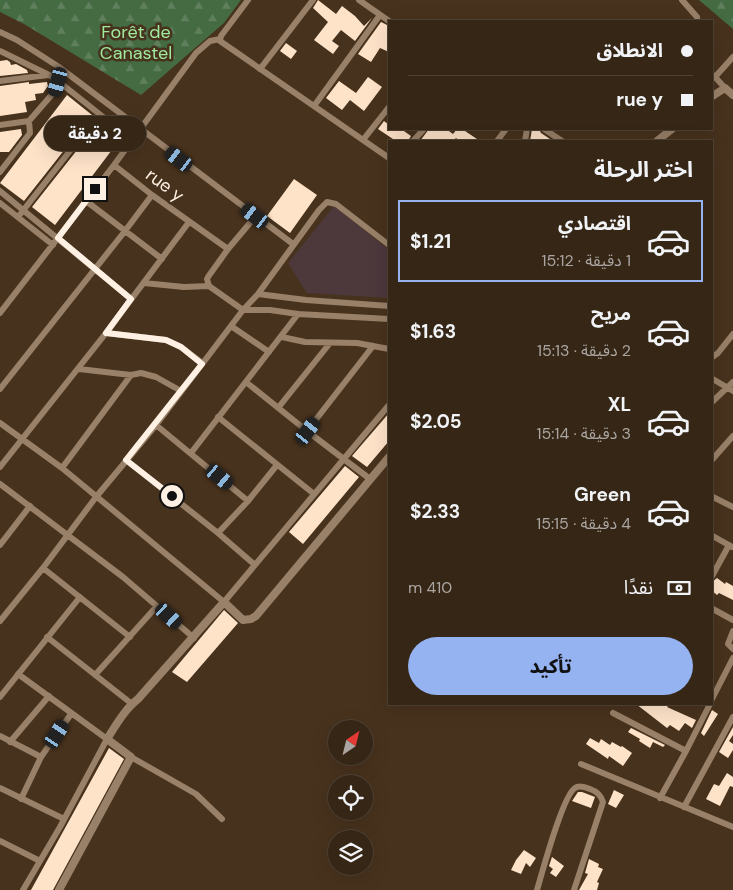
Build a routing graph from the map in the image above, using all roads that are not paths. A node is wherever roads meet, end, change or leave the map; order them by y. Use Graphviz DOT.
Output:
graph roads {
  1 [pos="248,0"];
  2 [pos="312,0"];
  3 [pos="359,0"];
  4 [pos="682,0"];
  5 [pos="380,15"];
  6 [pos="388,20"];
  7 [pos="697,20"];
  8 [pos="0,32"];
  9 [pos="220,39"];
  10 [pos="0,51"];
  11 [pos="733,57"];
  12 [pos="260,69"];
  13 [pos="49,75"];
  14 [pos="713,76"];
  15 [pos="0,81"];
  16 [pos="58,82"];
  17 [pos="725,88"];
  18 [pos="733,95"];
  19 [pos="713,96"];
  20 [pos="314,106"];
  21 [pos="388,108"];
  22 [pos="99,114"];
  23 [pos="29,121"];
  24 [pos="0,125"];
  25 [pos="140,129"];
  26 [pos="423,130"];
  27 [pos="546,130"];
  28 [pos="671,130"];
  29 [pos="132,140"];
  30 [pos="363,140"];
  31 [pos="414,140"];
  32 [pos="560,140"];
  33 [pos="658,140"];
  34 [pos="388,157"];
  35 [pos="114,165"];
  36 [pos="0,172"];
  37 [pos="0,191"];
  38 [pos="152,195"];
  39 [pos="86,201"];
  40 [pos="0,203"];
  41 [pos="23,210"];
  42 [pos="255,216"];
  43 [pos="18,217"];
  44 [pos="189,222"];
  45 [pos="125,231"];
  46 [pos="58,238"];
  47 [pos="294,244"];
  48 [pos="388,244"];
  49 [pos="53,245"];
  50 [pos="228,250"];
  51 [pos="162,259"];
  52 [pos="95,269"];
  53 [pos="144,283"];
  54 [pos="209,286"];
  55 [pos="258,294"];
  56 [pos="131,299"];
  57 [pos="388,306"];
  58 [pos="243,310"];
  59 [pos="0,312"];
  60 [pos="298,314"];
  61 [pos="388,319"];
  62 [pos="231,326"];
  63 [pos="106,333"];
  64 [pos="733,334"];
  65 [pos="282,337"];
  66 [pos="330,342"];
  67 [pos="373,346"];
  68 [pos="388,349"];
  69 [pos="269,352"];
  70 [pos="713,357"];
  71 [pos="202,364"];
  72 [pos="79,368"];
  73 [pos="130,375"];
  74 [pos="713,379"];
  75 [pos="246,382"];
  76 [pos="733,382"];
  77 [pos="726,388"];
  78 [pos="0,390"];
  79 [pos="181,391"];
  80 [pos="733,391"];
  81 [pos="713,402"];
  82 [pos="388,406"];
  83 [pos="278,408"];
  84 [pos="218,417"];
  85 [pos="0,422"];
  86 [pos="156,425"];
  87 [pos="308,431"];
  88 [pos="733,436"];
  89 [pos="22,438"];
  90 [pos="730,443"];
  91 [pos="191,453"];
  92 [pos="388,458"];
  93 [pos="344,459"];
  94 [pos="713,459"];
  95 [pos="126,460"];
  96 [pos="277,465"];
  97 [pos="0,467"];
  98 [pos="62,468"];
  99 [pos="370,478"];
  100 [pos="0,484"];
  101 [pos="314,494"];
  102 [pos="96,497"];
  103 [pos="713,497"];
  104 [pos="248,501"];
  105 [pos="30,506"];
  106 [pos="733,507"];
  107 [pos="218,533"];
  108 [pos="68,535"];
  109 [pos="713,536"];
  110 [pos="0,545"];
  111 [pos="731,546"];
  112 [pos="255,565"];
  113 [pos="42,568"];
  114 [pos="713,575"];
  115 [pos="80,597"];
  116 [pos="224,602"];
  117 [pos="157,606"];
  118 [pos="713,609"];
  119 [pos="733,620"];
  120 [pos="0,621"];
  121 [pos="733,631"];
  122 [pos="47,637"];
  123 [pos="130,637"];
  124 [pos="194,638"];
  125 [pos="733,650"];
  126 [pos="733,658"];
  127 [pos="18,674"];
  128 [pos="95,675"];
  129 [pos="49,696"];
  130 [pos="713,696"];
  131 [pos="0,697"];
  132 [pos="132,704"];
  133 [pos="709,705"];
  134 [pos="613,713"];
  135 [pos="70,714"];
  136 [pos="733,717"];
  137 [pos="0,736"];
  138 [pos="107,739"];
  139 [pos="10,742"];
  140 [pos="686,751"];
  141 [pos="41,757"];
  142 [pos="131,757"];
  143 [pos="581,764"];
  144 [pos="0,788"];
  145 [pos="660,798"];
  146 [pos="21,799"];
  147 [pos="684,807"];
  148 [pos="64,819"];
  149 [pos="222,819"];
  150 [pos="732,824"];
  151 [pos="0,841"];
  152 [pos="40,861"];
  153 [pos="23,890"];
  154 [pos="59,890"];
  155 [pos="537,890"];
  156 [pos="574,890"];
  1 -- 9 [label="street"];
  2 -- 12 [label="street"];
  3 -- 5 [label="street"];
  4 -- 7 [label="street"];
  5 -- 6 [label="street"];
  5 -- 20 [label="street"];
  8 -- 25 [label="street"];
  9 -- 12 [label="street"];
  9 -- 25 [label="street"];
  10 -- 13 [label="street"];
  11 -- 14 [label="street"];
  12 -- 20 [label="street"];
  13 -- 15 [label="street"];
  13 -- 16 [label="street"];
  14 -- 17 [label="street"];
  16 -- 22 [label="street"];
  16 -- 23 [label="street"];
  17 -- 18 [label="street"];
  17 -- 19 [label="street"];
  20 -- 30 [label="street"];
  21 -- 30 [label="street"];
  22 -- 29 [label="street"];
  22 -- 41 [label="street"];
  23 -- 24 [label="street"];
  23 -- 36 [label="street"];
  25 -- 29 [label="street"];
  25 -- 42 [label="street"];
  26 -- 31 [label="street"];
  27 -- 32 [label="street"];
  28 -- 33 [label="street"];
  29 -- 35 [label="street"];
  30 -- 34 [label="street"];
  35 -- 38 [label="street, rue y"];
  35 -- 39 [label="street"];
  37 -- 41 [label="street"];
  38 -- 44 [label="street, rue y"];
  38 -- 45 [label="street"];
  39 -- 45 [label="street"];
  39 -- 46 [label="street"];
  40 -- 43 [label="street"];
  41 -- 43 [label="street"];
  41 -- 46 [label="street"];
  42 -- 47 [label="street"];
  42 -- 50 [label="street"];
  43 -- 49 [label="street"];
  44 -- 50 [label="street, rue y"];
  44 -- 51 [label="street"];
  45 -- 51 [label="street"];
  45 -- 52 [label="street"];
  46 -- 49 [label="street"];
  46 -- 52 [label="street"];
  47 -- 48 [label="street"];
  47 -- 55 [label="street"];
  49 -- 59 [label="street"];
  50 -- 54 [label="street"];
  51 -- 53 [label="street"];
  52 -- 56 [label="street"];
  52 -- 78 [label="street"];
  53 -- 54 [label="street"];
  53 -- 56 [label="street"];
  54 -- 58 [label="street"];
  55 -- 57 [label="street"];
  55 -- 58 [label="street"];
  56 -- 63 [label="street"];
  58 -- 60 [label="street"];
  58 -- 62 [label="street"];
  60 -- 61 [label="street"];
  60 -- 65 [label="street"];
  62 -- 69 [label="street"];
  62 -- 71 [label="street"];
  63 -- 71 [label="street"];
  63 -- 72 [label="street"];
  64 -- 70 [label="street"];
  65 -- 66 [label="street"];
  65 -- 69 [label="street"];
  66 -- 67 [label="street"];
  66 -- 83 [label="street"];
  67 -- 68 [label="street"];
  67 -- 87 [label="street"];
  69 -- 75 [label="street"];
  71 -- 79 [label="street"];
  72 -- 73 [label="street"];
  72 -- 89 [label="street"];
  73 -- 79 [label="street"];
  73 -- 98 [label="street"];
  74 -- 77 [label="street"];
  75 -- 83 [label="street"];
  75 -- 84 [label="street"];
  76 -- 77 [label="street"];
  77 -- 80 [label="street"];
  77 -- 81 [label="street"];
  79 -- 86 [label="street"];
  82 -- 93 [label="street"];
  83 -- 87 [label="street"];
  84 -- 91 [label="street"];
  84 -- 96 [label="street"];
  85 -- 89 [label="street"];
  86 -- 91 [label="street"];
  86 -- 95 [label="street"];
  87 -- 93 [label="street"];
  88 -- 90 [label="street"];
  89 -- 97 [label="street"];
  89 -- 98 [label="street"];
  90 -- 94 [label="street"];
  91 -- 104 [label="street"];
  92 -- 99 [label="street"];
  93 -- 99 [label="street"];
  93 -- 101 [label="street"];
  95 -- 102 [label="street"];
  95 -- 107 [label="street"];
  96 -- 101 [label="street"];
  96 -- 104 [label="street"];
  98 -- 102 [label="street"];
  99 -- 116 [label="street"];
  100 -- 105 [label="street"];
  101 -- 112 [label="street"];
  102 -- 108 [label="street"];
  102 -- 116 [label="street"];
  103 -- 106 [label="street"];
  104 -- 107 [label="street"];
  105 -- 108 [label="street"];
  105 -- 110 [label="street"];
  107 -- 112 [label="street"];
  108 -- 113 [label="street"];
  108 -- 117 [label="street"];
  109 -- 111 [label="street"];
  111 -- 114 [label="street"];
  112 -- 116 [label="street"];
  113 -- 115 [label="street"];
  113 -- 120 [label="street"];
  115 -- 122 [label="street"];
  115 -- 123 [label="street"];
  116 -- 124 [label="street"];
  117 -- 123 [label="street"];
  117 -- 124 [label="street"];
  118 -- 119 [label="street"];
  121 -- 125 [label="street"];
  122 -- 127 [label="street"];
  122 -- 128 [label="street"];
  123 -- 128 [label="street"];
  124 -- 132 [label="street"];
  126 -- 130 [label="street"];
  127 -- 129 [label="street"];
  127 -- 131 [label="street"];
  128 -- 132 [label="street"];
  129 -- 135 [label="street"];
  129 -- 139 [label="street"];
  132 -- 138 [label="street"];
  133 -- 140 [label="street"];
  134 -- 140 [label="street"];
  135 -- 138 [label="street"];
  135 -- 141 [label="street"];
  136 -- 147 [label="street"];
  137 -- 139 [label="street"];
  138 -- 142 [label="street"];
  138 -- 148 [label="street"];
  139 -- 141 [label="street"];
  140 -- 145 [label="street"];
  141 -- 146 [label="street"];
  142 -- 149 [label="street"];
  142 -- 154 [label="street"];
  143 -- 145 [label="street"];
  144 -- 146 [label="street"];
  145 -- 147 [label="street"];
  146 -- 148 [label="street"];
  147 -- 150 [label="street"];
  148 -- 152 [label="street"];
  151 -- 152 [label="street"];
  152 -- 153 [label="street"];
  155 -- 156 [label="street"];
}
